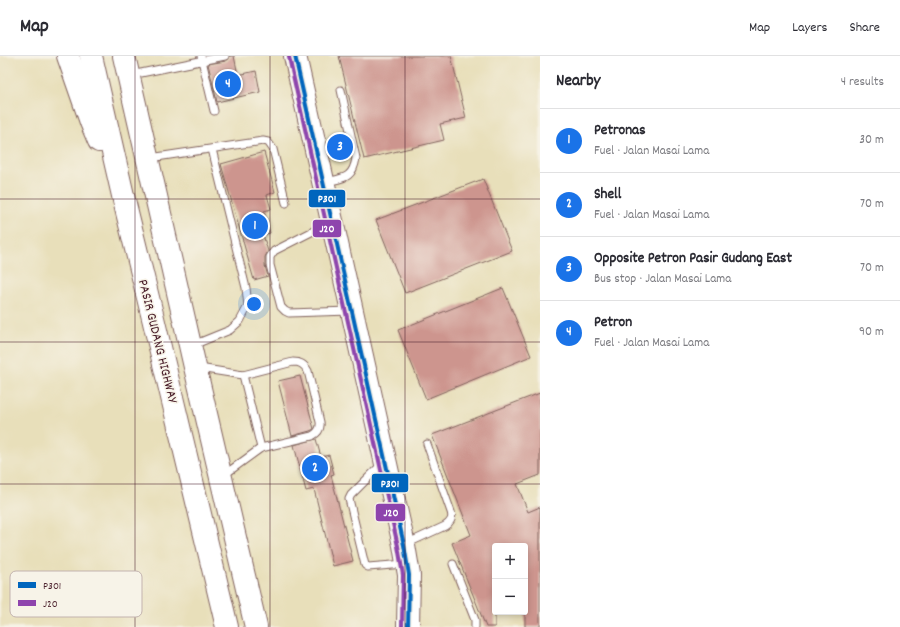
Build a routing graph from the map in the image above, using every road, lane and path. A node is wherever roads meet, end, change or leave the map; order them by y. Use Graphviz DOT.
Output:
graph roads {
  1 [pos="68,56"];
  2 [pos="91,56"];
  3 [pos="225,56"];
  4 [pos="295,56"];
  5 [pos="201,59"];
  6 [pos="126,66"];
  7 [pos="341,90"];
  8 [pos="214,111"];
  9 [pos="212,149"];
  10 [pos="148,159"];
  11 [pos="324,183"];
  12 [pos="124,200"];
  13 [pos="286,203"];
  14 [pos="332,221"];
  15 [pos="352,311"];
  16 [pos="193,357"];
  17 [pos="243,375"];
  18 [pos="427,444"];
  19 [pos="261,448"];
  20 [pos="386,463"];
  21 [pos="220,477"];
  22 [pos="405,554"];
  23 [pos="453,564"];
  24 [pos="227,627"];
  25 [pos="256,627"];
  26 [pos="408,627"];
  27 [pos="475,627"];
  1 -- 12 [label="main road"];
  2 -- 12 [label="main road, PASIR GUDANG HIGHWAY"];
  3 -- 5 [label="lane"];
  4 -- 11 [label="main road"];
  5 -- 6 [label="lane"];
  5 -- 8 [label="lane"];
  6 -- 10 [label="main road, PASIR GUDANG HIGHWAY"];
  7 -- 11 [label="lane"];
  9 -- 10 [label="lane"];
  9 -- 13 [label="lane"];
  9 -- 16 [label="lane"];
  10 -- 16 [label="main road, PASIR GUDANG HIGHWAY"];
  11 -- 14 [label="main road"];
  12 -- 24 [label="main road, PASIR GUDANG HIGHWAY"];
  14 -- 15 [label="main road"];
  14 -- 15 [label="lane"];
  15 -- 20 [label="main road"];
  16 -- 17 [label="lane"];
  16 -- 21 [label="main road, PASIR GUDANG HIGHWAY"];
  17 -- 19 [label="lane"];
  17 -- 19 [label="lane"];
  18 -- 22 [label="lane"];
  19 -- 21 [label="lane"];
  20 -- 22 [label="main road"];
  20 -- 22 [label="lane"];
  21 -- 25 [label="main road, PASIR GUDANG HIGHWAY"];
  22 -- 26 [label="main road"];
  23 -- 27 [label="lane"];
}
